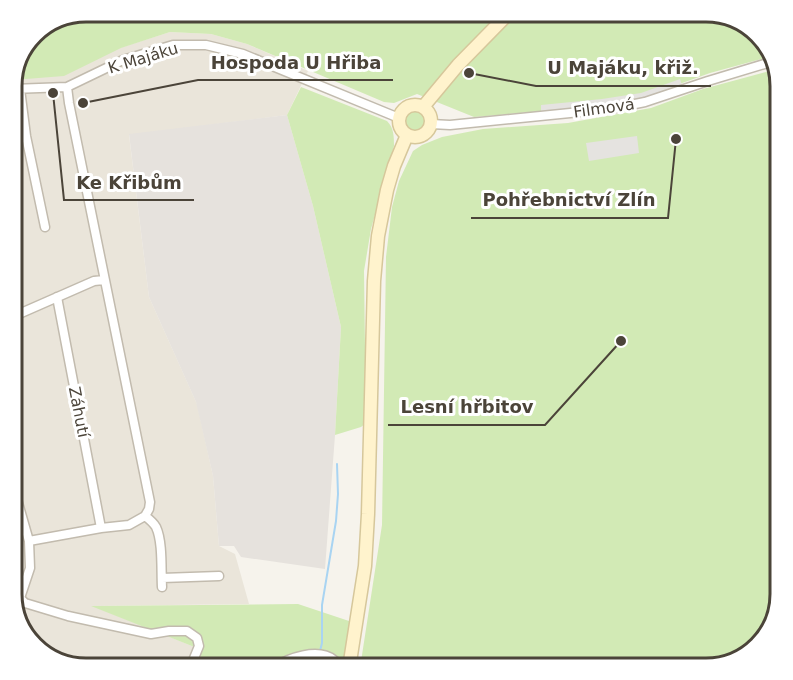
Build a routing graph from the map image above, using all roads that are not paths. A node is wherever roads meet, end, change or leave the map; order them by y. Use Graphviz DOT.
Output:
graph roads {
  1 [pos="500,22"];
  2 [pos="766,64"];
  3 [pos="67,87"];
  4 [pos="23,89"];
  5 [pos="423,107"];
  6 [pos="399,118"];
  7 [pos="23,122"];
  8 [pos="431,124"];
  9 [pos="407,135"];
  10 [pos="45,226"];
  11 [pos="104,280"];
  12 [pos="57,297"];
  13 [pos="23,312"];
  14 [pos="145,516"];
  15 [pos="23,520"];
  16 [pos="101,528"];
  17 [pos="29,541"];
  18 [pos="219,576"];
  19 [pos="23,586"];
  20 [pos="24,603"];
  21 [pos="194,658"];
  22 [pos="292,658"];
  23 [pos="330,658"];
  24 [pos="350,658"];
  1 -- 5 [label="main road"];
  2 -- 8 [label="street, Filmová"];
  3 -- 4 [label="street, K Majáku"];
  3 -- 6 [label="street, K Majáku"];
  3 -- 11 [label="street"];
  5 -- 6 [label="main road"];
  5 -- 8 [label="main road"];
  6 -- 9 [label="main road"];
  7 -- 10 [label="street, K Majáku"];
  8 -- 9 [label="main road"];
  9 -- 24 [label="main road"];
  11 -- 12 [label="street"];
  11 -- 14 [label="street"];
  12 -- 13 [label="street"];
  12 -- 16 [label="street, Záhutí"];
  14 -- 16 [label="street"];
  14 -- 18 [label="street"];
  15 -- 17 [label="street"];
  16 -- 17 [label="street"];
  17 -- 19 [label="street"];
  20 -- 21 [label="street"];
  22 -- 23 [label="street"];
}
